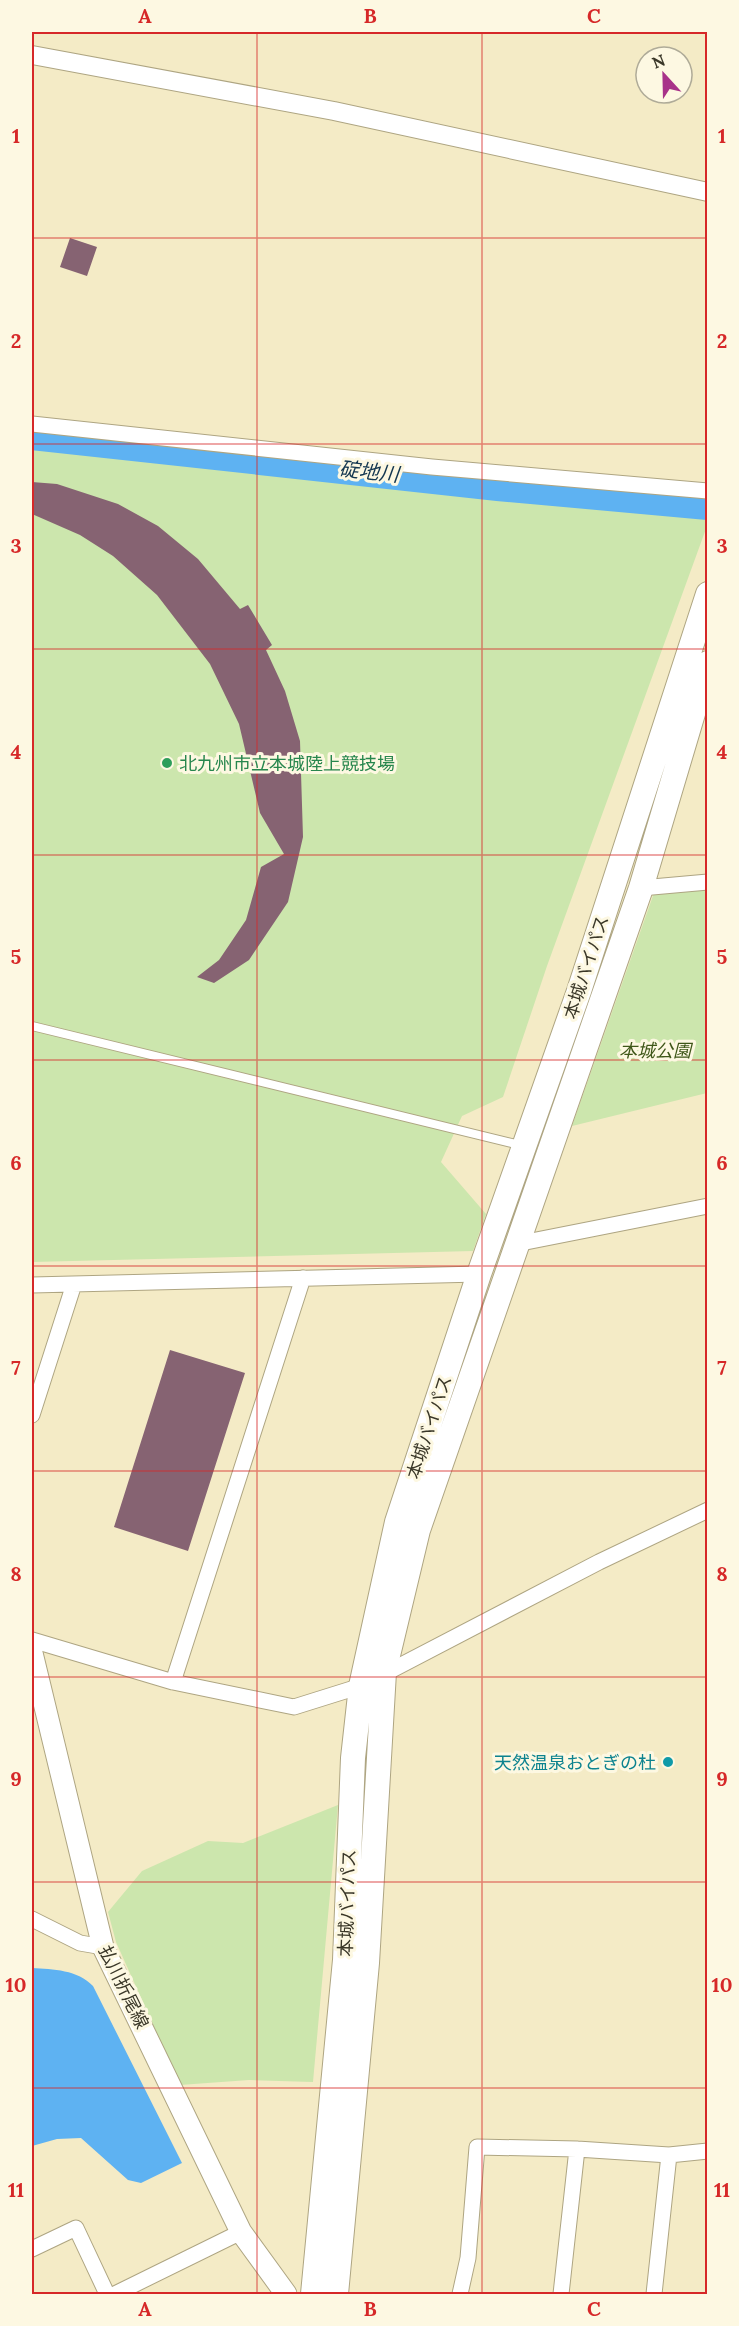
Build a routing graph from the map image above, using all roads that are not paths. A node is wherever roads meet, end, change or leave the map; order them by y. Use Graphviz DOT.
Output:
graph roads {
  1 [pos="32,55"];
  2 [pos="708,192"];
  3 [pos="32,424"];
  4 [pos="708,491"];
  5 [pos="708,594"];
  6 [pos="708,663"];
  7 [pos="708,882"];
  8 [pos="641,888"];
  9 [pos="32,1026"];
  10 [pos="525,1146"];
  11 [pos="708,1206"];
  12 [pos="516,1244"];
  13 [pos="479,1274"];
  14 [pos="303,1278"];
  15 [pos="74,1284"];
  16 [pos="32,1285"];
  17 [pos="32,1415"];
  18 [pos="708,1510"];
  19 [pos="32,1640"];
  20 [pos="32,1653"];
  21 [pos="384,1672"];
  22 [pos="173,1682"];
  23 [pos="361,1686"];
  24 [pos="32,1919"];
  25 [pos="103,1947"];
  26 [pos="576,2149"];
  27 [pos="708,2151"];
  28 [pos="669,2155"];
  29 [pos="241,2232"];
  30 [pos="32,2249"];
  31 [pos="107,2295"];
  32 [pos="115,2295"];
  33 [pos="286,2295"];
  34 [pos="313,2295"];
  35 [pos="336,2295"];
  36 [pos="460,2295"];
  37 [pos="561,2295"];
  38 [pos="654,2295"];
  1 -- 2 [label="street"];
  3 -- 4 [label="street"];
  5 -- 10 [label="highway, 本城バイパス"];
  6 -- 8 [label="highway, 本城バイパス"];
  7 -- 8 [label="street"];
  8 -- 12 [label="highway, 本城バイパス"];
  9 -- 10 [label="lane"];
  10 -- 13 [label="highway, 本城バイパス"];
  11 -- 12 [label="street"];
  12 -- 21 [label="highway, 本城バイパス"];
  13 -- 14 [label="street"];
  13 -- 23 [label="highway, 本城バイパス"];
  14 -- 15 [label="street"];
  14 -- 22 [label="street"];
  15 -- 16 [label="street"];
  15 -- 17 [label="street"];
  18 -- 21 [label="street"];
  19 -- 22 [label="street"];
  20 -- 25 [label="main road, 払川折尾線"];
  21 -- 23 [label="street"];
  21 -- 35 [label="highway, 本城バイパス"];
  22 -- 23 [label="street"];
  23 -- 34 [label="highway, 本城バイパス"];
  24 -- 25 [label="street"];
  25 -- 29 [label="main road, 払川折尾線"];
  26 -- 28 [label="street"];
  26 -- 36 [label="street"];
  26 -- 37 [label="street"];
  27 -- 28 [label="street"];
  28 -- 38 [label="street"];
  29 -- 32 [label="street"];
  29 -- 33 [label="main road, 払川折尾線"];
  30 -- 31 [label="street"];
}
